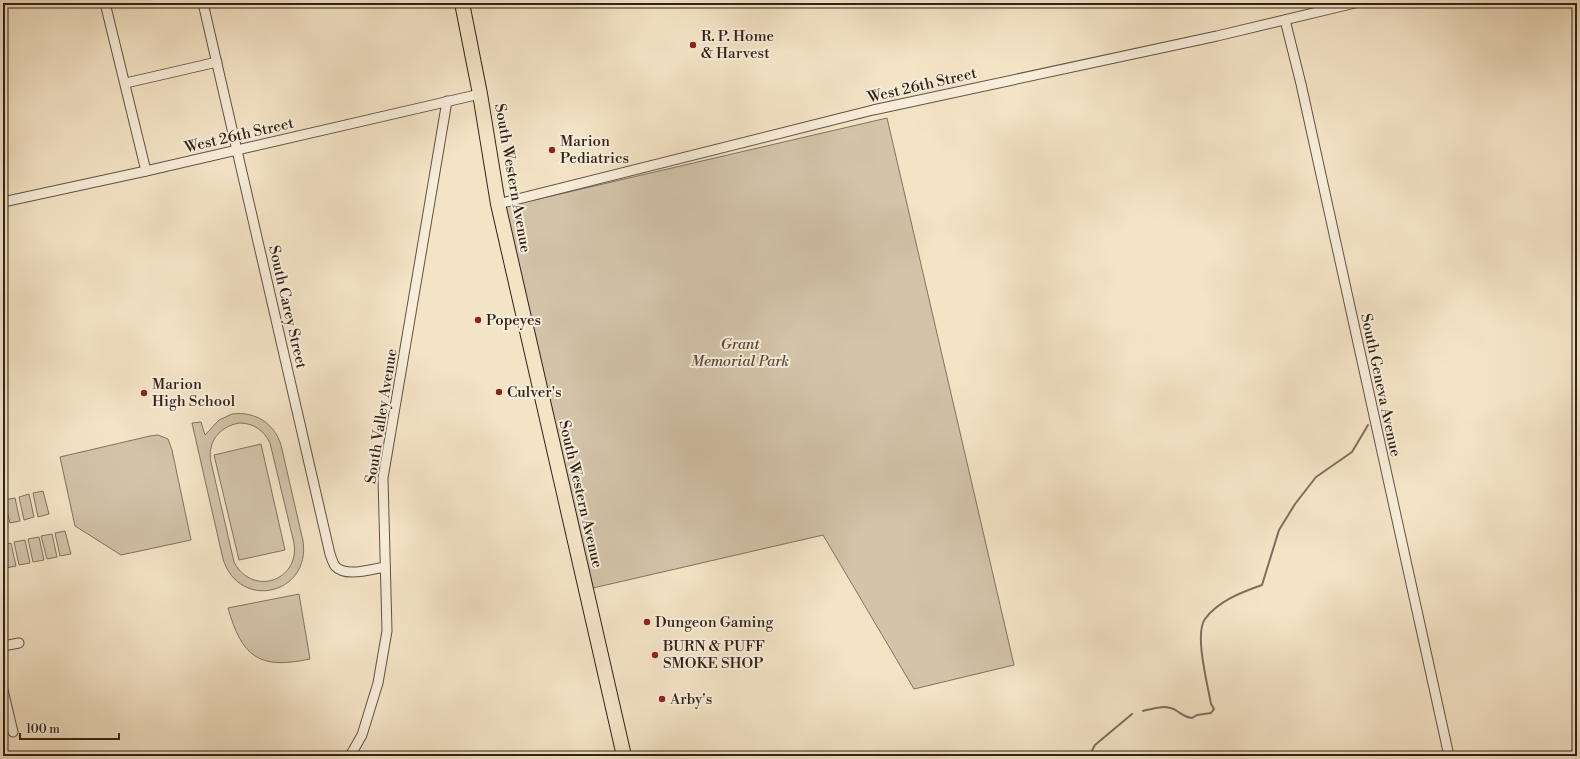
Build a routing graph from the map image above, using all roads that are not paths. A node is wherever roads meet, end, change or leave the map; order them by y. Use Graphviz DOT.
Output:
graph roads {
  1 [pos="105,3"];
  2 [pos="203,3"];
  3 [pos="462,3"];
  4 [pos="1354,3"];
  5 [pos="1284,20"];
  6 [pos="217,62"];
  7 [pos="126,82"];
  8 [pos="480,94"];
  9 [pos="447,101"];
  10 [pos="237,149"];
  11 [pos="146,171"];
  12 [pos="3,202"];
  13 [pos="498,204"];
  14 [pos="385,567"];
  15 [pos="19,643"];
  16 [pos="3,646"];
  17 [pos="3,690"];
  18 [pos="13,732"];
  19 [pos="350,756"];
  20 [pos="624,756"];
  21 [pos="1449,756"];
  1 -- 7 [label="street"];
  2 -- 6 [label="street, South Carey Street"];
  3 -- 8 [label="highway, South Western Avenue"];
  4 -- 5 [label="street, West 26th Street"];
  5 -- 13 [label="street, West 26th Street"];
  5 -- 21 [label="street, South Geneva Avenue"];
  6 -- 7 [label="street"];
  6 -- 10 [label="street, South Carey Street"];
  7 -- 11 [label="street"];
  8 -- 9 [label="street, West 26th Street"];
  8 -- 13 [label="highway, South Western Avenue"];
  9 -- 10 [label="street, West 26th Street"];
  9 -- 14 [label="street, South Valley Avenue"];
  10 -- 11 [label="street, West 26th Street"];
  10 -- 14 [label="street, South Carey Street"];
  11 -- 12 [label="street, West 26th Street"];
  13 -- 20 [label="highway, South Western Avenue"];
  14 -- 19 [label="street, South Valley Avenue"];
  15 -- 16 [label="street"];
  17 -- 18 [label="street"];
}
